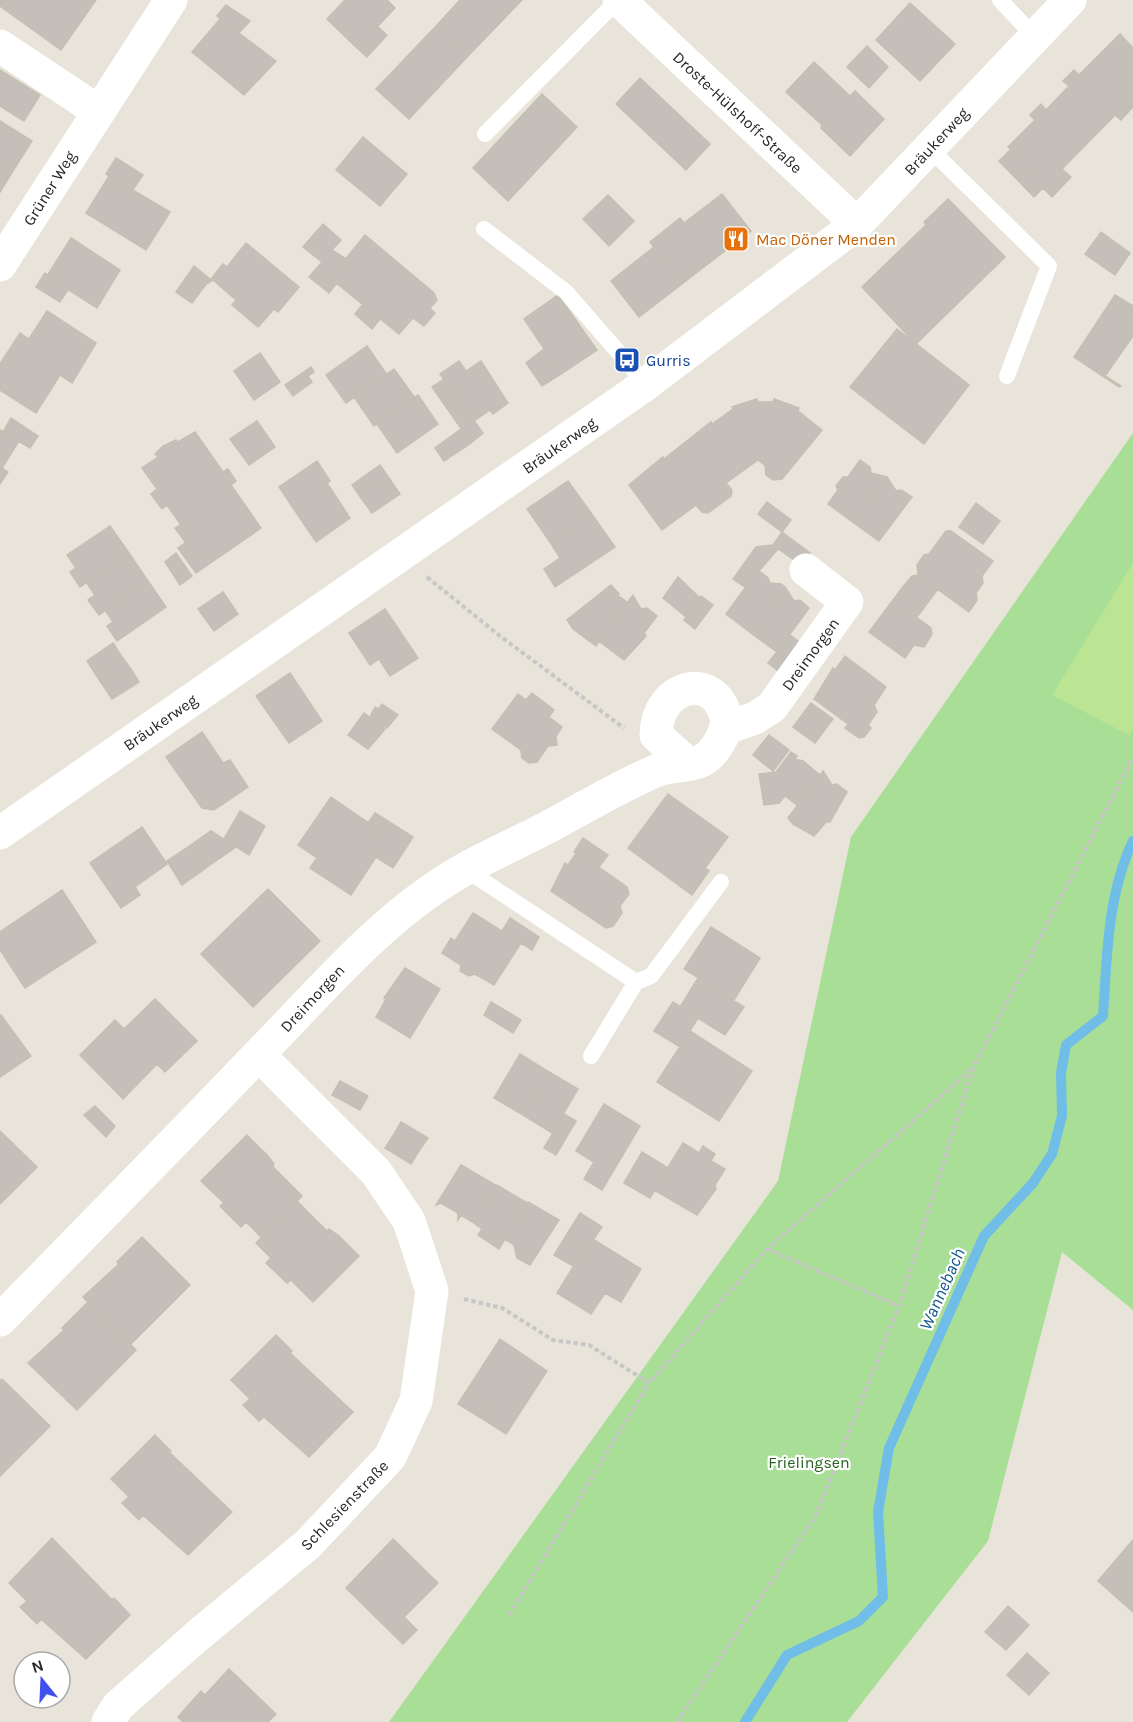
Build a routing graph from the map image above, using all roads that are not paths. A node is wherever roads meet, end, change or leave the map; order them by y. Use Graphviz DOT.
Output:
graph roads {
  1 [pos="171,0"];
  2 [pos="618,0"];
  3 [pos="999,0"];
  4 [pos="1070,0"];
  5 [pos="1034,36"];
  6 [pos="0,46"];
  7 [pos="98,111"];
  8 [pos="485,134"];
  9 [pos="930,149"];
  10 [pos="857,224"];
  11 [pos="484,229"];
  12 [pos="0,265"];
  13 [pos="1007,376"];
  14 [pos="646,384"];
  15 [pos="806,570"];
  16 [pos="727,728"];
  17 [pos="687,763"];
  18 [pos="0,833"];
  19 [pos="465,869"];
  20 [pos="721,882"];
  21 [pos="636,982"];
  22 [pos="259,1054"];
  23 [pos="591,1056"];
  24 [pos="0,1320"];
  25 [pos="108,1722"];
  1 -- 7 [label="street, Grüner Weg"];
  2 -- 8 [label="lane"];
  2 -- 10 [label="street, Droste-Hülshoff-Straße"];
  3 -- 5 [label="lane"];
  4 -- 5 [label="street, Bräukerweg"];
  5 -- 9 [label="street, Bräukerweg"];
  6 -- 7 [label="street"];
  7 -- 12 [label="street, Grüner Weg"];
  9 -- 10 [label="street, Bräukerweg"];
  9 -- 13 [label="lane"];
  10 -- 14 [label="street, Bräukerweg"];
  11 -- 14 [label="lane"];
  14 -- 18 [label="street, Bräukerweg"];
  15 -- 16 [label="street, Dreimorgen"];
  16 -- 17 [label="street, Dreimorgen"];
  16 -- 17 [label="street"];
  17 -- 19 [label="street, Dreimorgen"];
  19 -- 21 [label="lane"];
  19 -- 22 [label="street, Dreimorgen"];
  20 -- 21 [label="lane"];
  21 -- 23 [label="lane"];
  22 -- 24 [label="street, Dreimorgen"];
  22 -- 25 [label="street, Schlesienstraße"];
}
